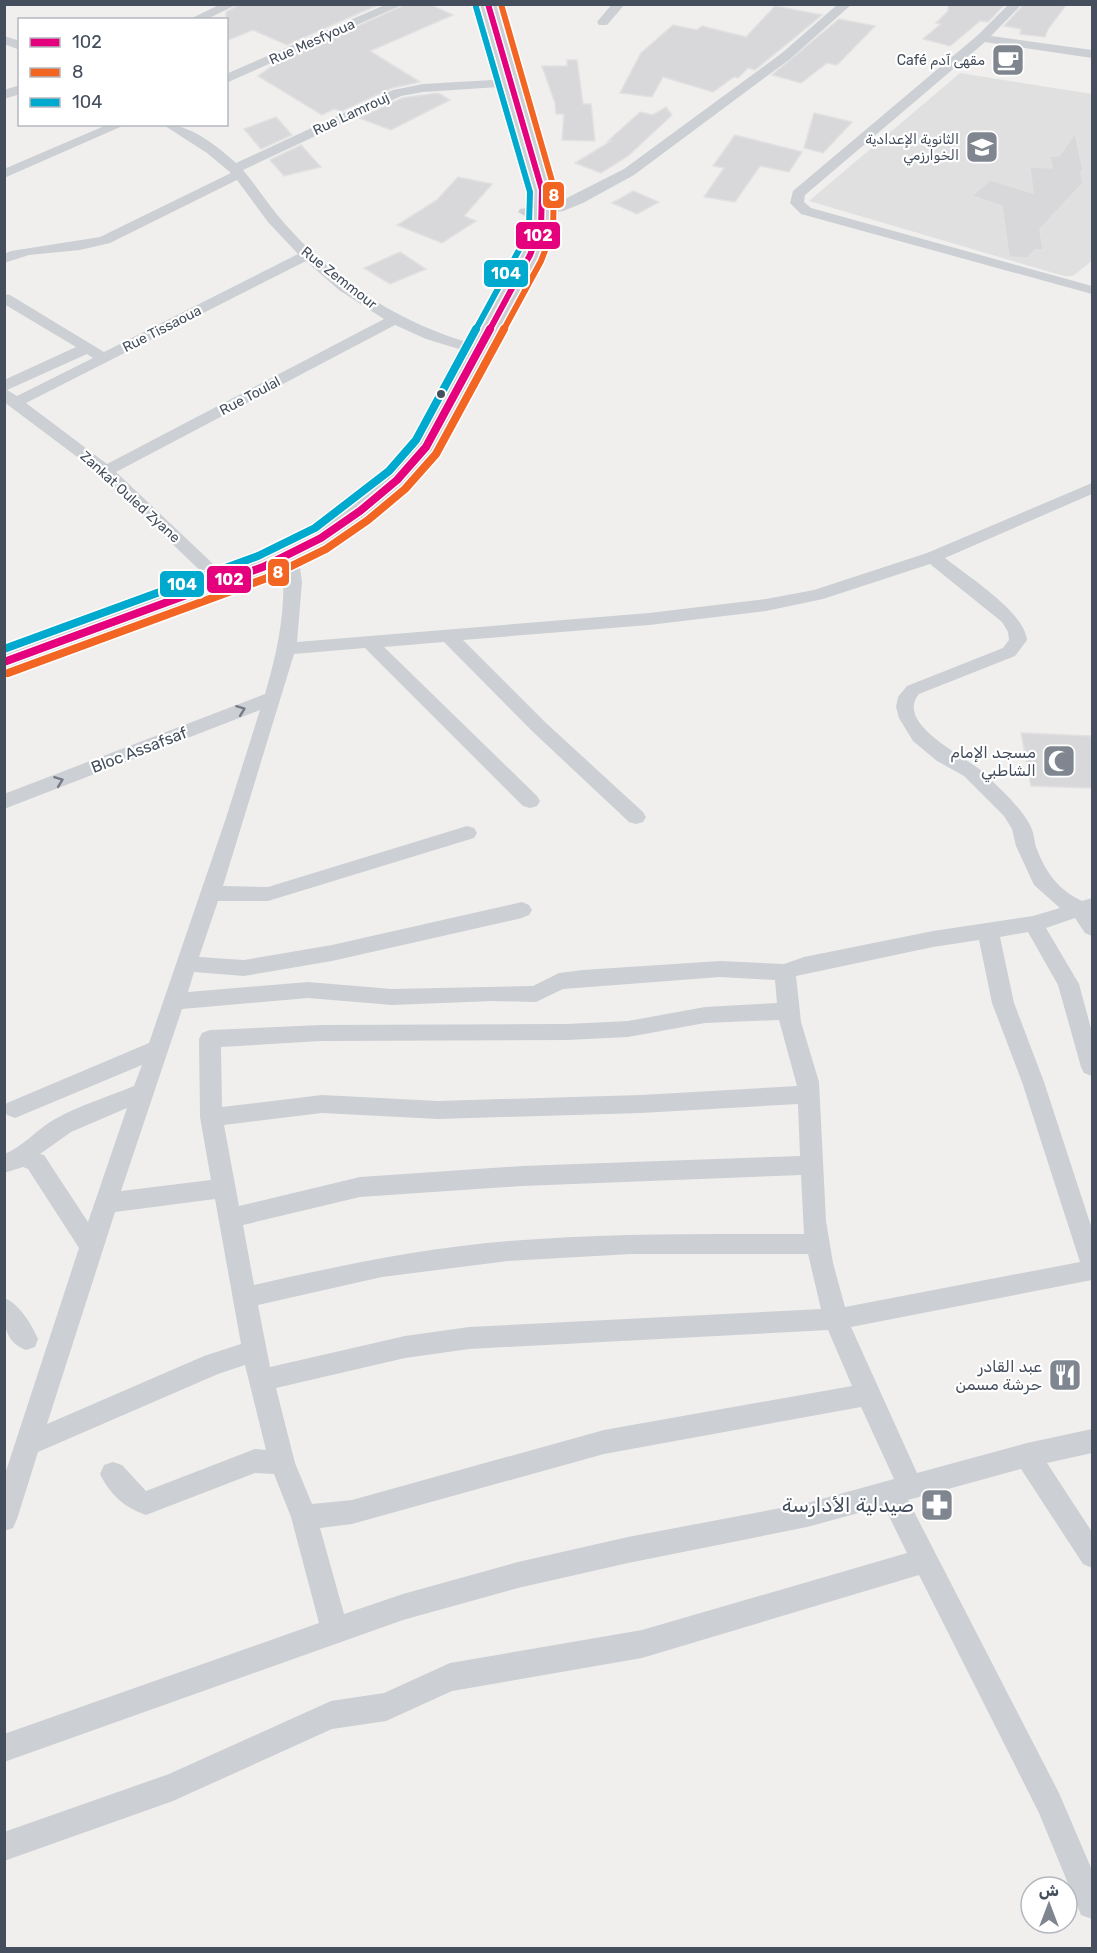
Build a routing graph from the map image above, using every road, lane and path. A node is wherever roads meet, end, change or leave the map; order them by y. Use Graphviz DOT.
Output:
graph roads {
  1 [pos="232,4"];
  2 [pos="398,4"];
  3 [pos="470,4"];
  4 [pos="488,4"];
  5 [pos="619,4"];
  6 [pos="846,4"];
  7 [pos="1016,4"];
  8 [pos="199,18"];
  9 [pos="603,22"];
  10 [pos="982,38"];
  11 [pos="4,39"];
  12 [pos="18,45"];
  13 [pos="1092,54"];
  14 [pos="228,78"];
  15 [pos="502,83"];
  16 [pos="116,126"];
  17 [pos="171,126"];
  18 [pos="237,172"];
  19 [pos="4,174"];
  20 [pos="534,211"];
  21 [pos="306,255"];
  22 [pos="4,259"];
  23 [pos="1092,290"];
  24 [pos="5,298"];
  25 [pos="394,320"];
  26 [pos="87,348"];
  27 [pos="472,348"];
  28 [pos="104,358"];
  29 [pos="4,386"];
  30 [pos="11,398"];
  31 [pos="106,471"];
  32 [pos="1092,488"];
  33 [pos="315,534"];
  34 [pos="290,554"];
  35 [pos="933,557"];
  36 [pos="218,578"];
  37 [pos="449,636"];
  38 [pos="369,642"];
  39 [pos="4,647"];
  40 [pos="287,649"];
  41 [pos="4,662"];
  42 [pos="273,698"];
  43 [pos="530,801"];
  44 [pos="4,802"];
  45 [pos="636,817"];
  46 [pos="467,833"];
  47 [pos="211,893"];
  48 [pos="1086,906"];
  49 [pos="522,910"];
  50 [pos="1033,924"];
  51 [pos="1092,928"];
  52 [pos="988,931"];
  53 [pos="188,964"];
  54 [pos="785,972"];
  55 [pos="175,1001"];
  56 [pos="789,1011"];
  57 [pos="159,1048"];
  58 [pos="1092,1067"];
  59 [pos="144,1092"];
  60 [pos="809,1095"];
  61 [pos="15,1109"];
  62 [pos="211,1117"];
  63 [pos="14,1161"];
  64 [pos="812,1165"];
  65 [pos="225,1188"];
  66 [pos="106,1203"];
  67 [pos="231,1218"];
  68 [pos="818,1244"];
  69 [pos="91,1247"];
  70 [pos="1092,1263"];
  71 [pos="1092,1270"];
  72 [pos="244,1299"];
  73 [pos="4,1308"];
  74 [pos="836,1319"];
  75 [pos="26,1339"];
  76 [pos="254,1351"];
  77 [pos="261,1380"];
  78 [pos="868,1394"];
  79 [pos="1092,1441"];
  80 [pos="29,1444"];
  81 [pos="1027,1455"];
  82 [pos="282,1463"];
  83 [pos="113,1474"];
  84 [pos="900,1489"];
  85 [pos="304,1517"];
  86 [pos="4,1519"];
  87 [pos="1092,1556"];
  88 [pos="924,1562"];
  89 [pos="335,1631"];
  90 [pos="4,1748"];
  91 [pos="4,1847"];
  92 [pos="1092,1904"];
  1 -- 8 [label="street"];
  2 -- 14 [label="street, Rue Mesfyoua"];
  3 -- 15 [label="main road"];
  4 -- 15 [label="main road"];
  5 -- 9 [label="street"];
  6 -- 20 [label="street"];
  7 -- 10 [label="street"];
  10 -- 13 [label="street"];
  10 -- 23 [label="street"];
  11 -- 12 [label="street"];
  15 -- 18 [label="street, Rue Lamrouj"];
  15 -- 20 [label="main road"];
  16 -- 19 [label="street"];
  17 -- 18 [label="street, Rue Zemmour"];
  18 -- 21 [label="street, Rue Zemmour"];
  18 -- 22 [label="street, Rue Lamrouj"];
  20 -- 27 [label="main road"];
  21 -- 25 [label="street, Rue Zemmour"];
  21 -- 28 [label="street, Rue Tissaoua"];
  24 -- 26 [label="street"];
  25 -- 27 [label="street, Rue Zemmour"];
  25 -- 31 [label="street, Rue Toulal"];
  26 -- 28 [label="street"];
  26 -- 29 [label="street"];
  27 -- 33 [label="main road"];
  28 -- 30 [label="street, Rue Tissaoua"];
  30 -- 31 [label="street, Zankat Ouled Zyane"];
  31 -- 36 [label="street, Zankat Ouled Zyane"];
  32 -- 35 [label="street"];
  33 -- 34 [label="main road"];
  33 -- 36 [label="main road"];
  34 -- 36 [label="main road"];
  34 -- 40 [label="street"];
  35 -- 37 [label="street"];
  35 -- 48 [label="street"];
  36 -- 39 [label="main road"];
  36 -- 41 [label="main road"];
  37 -- 38 [label="street"];
  37 -- 45 [label="street"];
  38 -- 40 [label="street"];
  38 -- 43 [label="street"];
  40 -- 42 [label="street"];
  44 -- 42 [label="street, Bloc Assafsaf, one-way"];
  42 -- 47 [label="street"];
  46 -- 47 [label="street"];
  47 -- 53 [label="street"];
  48 -- 50 [label="street"];
  48 -- 51 [label="street"];
  49 -- 53 [label="street"];
  50 -- 52 [label="street"];
  50 -- 58 [label="street"];
  52 -- 54 [label="street"];
  52 -- 70 [label="street"];
  53 -- 55 [label="street"];
  54 -- 55 [label="street"];
  54 -- 56 [label="street"];
  55 -- 57 [label="street"];
  56 -- 60 [label="street"];
  56 -- 62 [label="street"];
  57 -- 59 [label="street"];
  57 -- 61 [label="street"];
  59 -- 63 [label="street"];
  59 -- 66 [label="street"];
  60 -- 62 [label="street"];
  60 -- 64 [label="street"];
  62 -- 65 [label="street"];
  63 -- 69 [label="street"];
  64 -- 67 [label="street"];
  64 -- 68 [label="street"];
  65 -- 66 [label="street"];
  65 -- 67 [label="street"];
  66 -- 69 [label="street"];
  67 -- 72 [label="street"];
  68 -- 72 [label="street"];
  68 -- 74 [label="street"];
  69 -- 80 [label="street"];
  71 -- 74 [label="street"];
  72 -- 76 [label="street"];
  73 -- 75 [label="street"];
  74 -- 77 [label="street"];
  74 -- 78 [label="street"];
  76 -- 77 [label="street"];
  76 -- 80 [label="street"];
  77 -- 82 [label="street"];
  78 -- 84 [label="street"];
  78 -- 85 [label="street"];
  79 -- 81 [label="street"];
  80 -- 86 [label="street"];
  81 -- 84 [label="street"];
  81 -- 87 [label="street"];
  82 -- 83 [label="street"];
  82 -- 85 [label="street"];
  84 -- 88 [label="street"];
  84 -- 89 [label="street"];
  85 -- 89 [label="street"];
  88 -- 91 [label="street"];
  88 -- 92 [label="street"];
  89 -- 90 [label="street"];
}
